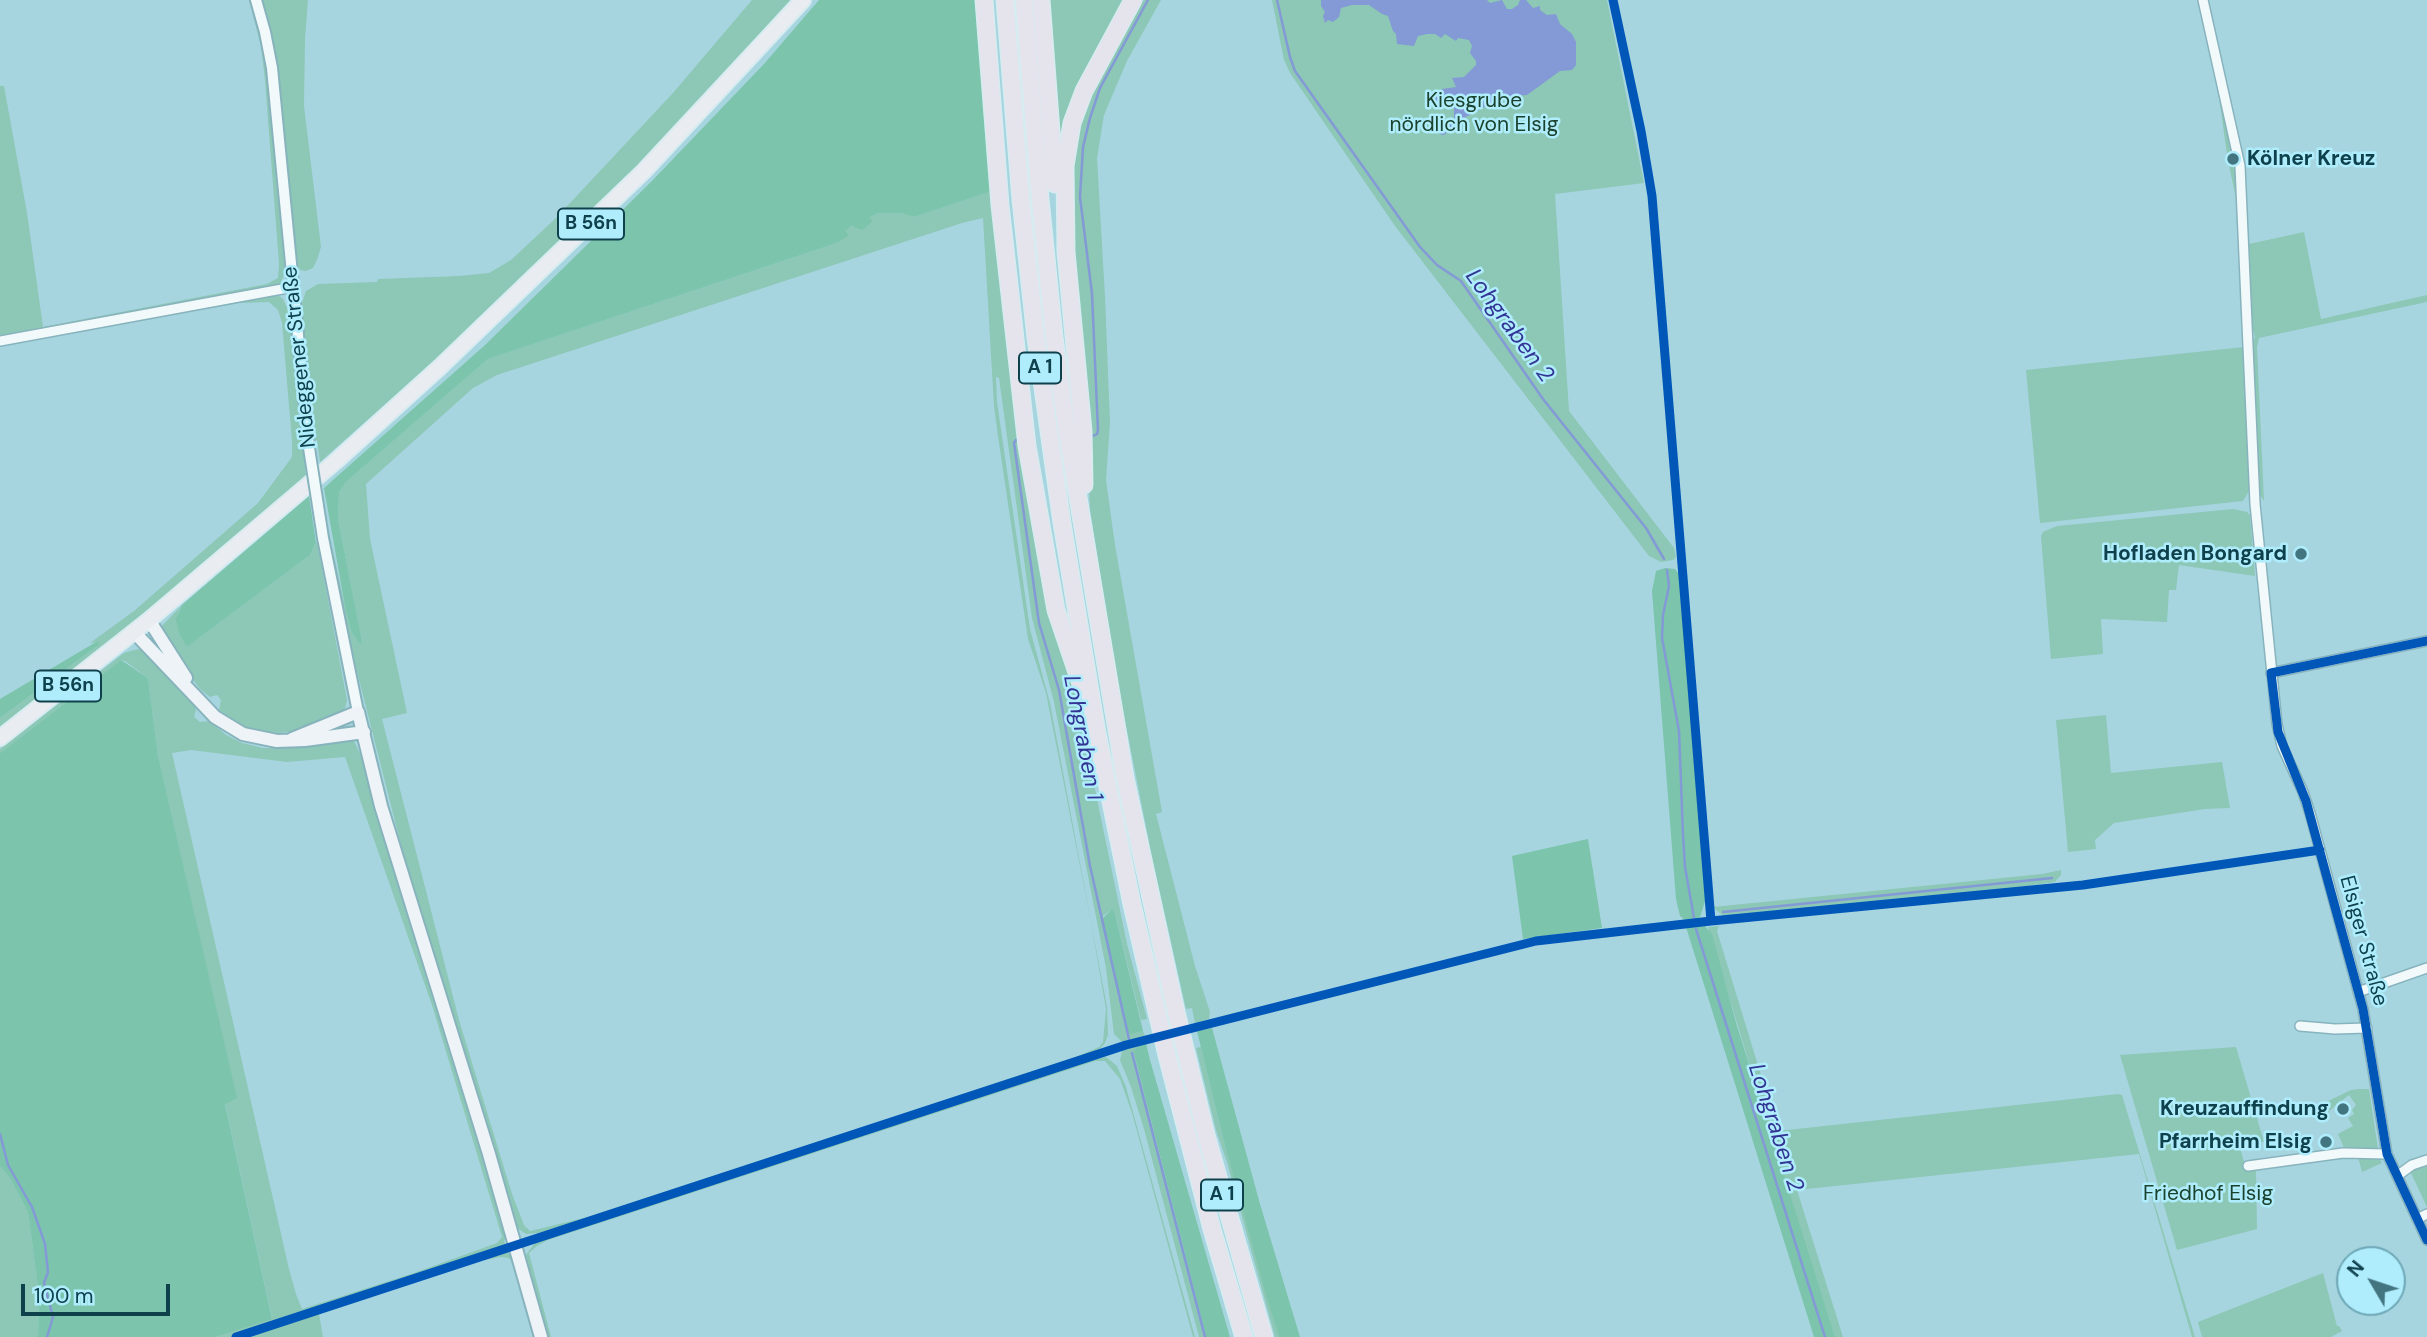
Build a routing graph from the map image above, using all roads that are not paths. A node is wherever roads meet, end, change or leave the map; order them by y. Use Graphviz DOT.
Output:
graph roads {
  1 [pos="256,0"];
  2 [pos="803,0"];
  3 [pos="984,0"];
  4 [pos="1005,0"];
  5 [pos="1024,0"];
  6 [pos="1041,0"];
  7 [pos="1133,0"];
  8 [pos="2203,0"];
  9 [pos="1066,252"];
  10 [pos="293,287"];
  11 [pos="0,341"];
  12 [pos="1083,530"];
  13 [pos="149,620"];
  14 [pos="135,633"];
  15 [pos="2427,641"];
  16 [pos="2271,673"];
  17 [pos="195,693"];
  18 [pos="358,712"];
  19 [pos="364,732"];
  20 [pos="1097,733"];
  21 [pos="0,738"];
  22 [pos="292,739"];
  23 [pos="2427,968"];
  24 [pos="2358,992"];
  25 [pos="2300,1026"];
  26 [pos="2367,1028"];
  27 [pos="2387,1154"];
  28 [pos="2427,1160"];
  29 [pos="2248,1166"];
  30 [pos="2397,1175"];
  31 [pos="2427,1214"];
  32 [pos="2417,1219"];
  33 [pos="2427,1240"];
  34 [pos="541,1337"];
  35 [pos="1244,1337"];
  36 [pos="1264,1337"];
  1 -- 10 [label="street, Nideggener Straße"];
  2 -- 13 [label="main road, B 56n"];
  3 -- 20 [label="highway"];
  4 -- 20 [label="highway, A 1"];
  5 -- 12 [label="highway, A 1"];
  6 -- 9 [label="highway"];
  7 -- 9 [label="highway"];
  8 -- 16 [label="street, Elsiger Straße"];
  9 -- 12 [label="highway"];
  10 -- 11 [label="street"];
  10 -- 18 [label="street, Nideggener Straße, bridge"];
  12 -- 36 [label="highway, A 1"];
  13 -- 14 [label="main road, B 56n"];
  13 -- 17 [label="main road"];
  14 -- 17 [label="main road"];
  14 -- 21 [label="main road, B 56n"];
  15 -- 16 [label="street"];
  16 -- 24 [label="street, Elsiger Straße"];
  17 -- 22 [label="main road"];
  18 -- 19 [label="main road"];
  18 -- 22 [label="main road"];
  19 -- 22 [label="main road"];
  19 -- 34 [label="main road"];
  20 -- 35 [label="highway, A 1"];
  23 -- 24 [label="street"];
  24 -- 26 [label="street, Elsiger Straße"];
  25 -- 26 [label="street, Elsiger Straße"];
  26 -- 27 [label="street, Elsiger Straße"];
  27 -- 29 [label="street"];
  27 -- 30 [label="street, Elsiger Straße"];
  28 -- 30 [label="street"];
  30 -- 32 [label="street, Elsiger Straße"];
  31 -- 32 [label="street"];
  32 -- 33 [label="street, Elsiger Straße"];
}
